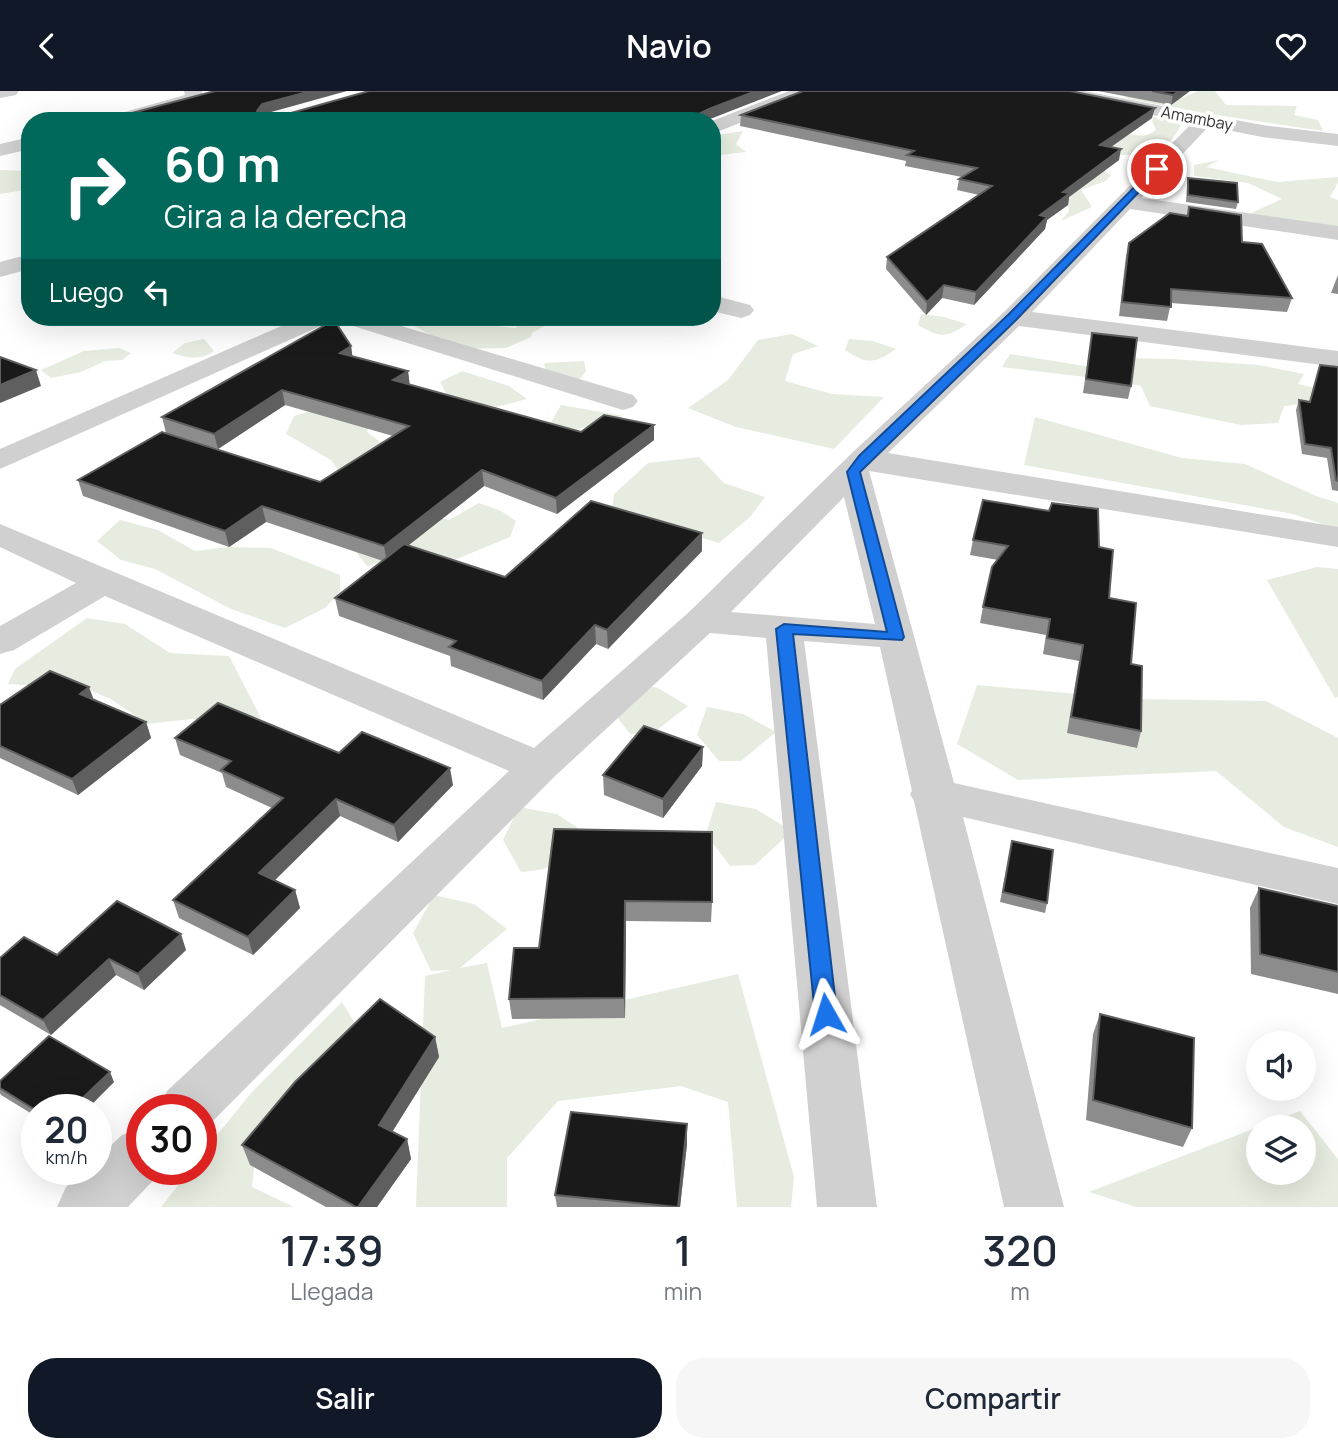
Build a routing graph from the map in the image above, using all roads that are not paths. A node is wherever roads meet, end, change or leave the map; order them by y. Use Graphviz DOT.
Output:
graph roads {
  1 [pos="10,91"];
  2 [pos="193,91"];
  3 [pos="804,91"];
  4 [pos="1057,91"];
  5 [pos="0,93"];
  6 [pos="145,112"];
  7 [pos="1205,120"];
  8 [pos="721,124"];
  9 [pos="1338,140"];
  10 [pos="21,145"];
  11 [pos="0,150"];
  12 [pos="1124,202"];
  13 [pos="1338,233"];
  14 [pos="21,264"];
  15 [pos="0,270"];
  16 [pos="721,305"];
  17 [pos="741,310"];
  18 [pos="1013,317"];
  19 [pos="303,326"];
  20 [pos="374,326"];
  21 [pos="1338,359"];
  22 [pos="623,401"];
  23 [pos="0,460"];
  24 [pos="859,465"];
  25 [pos="0,534"];
  26 [pos="1338,537"];
  27 [pos="103,582"];
  28 [pos="701,621"];
  29 [pos="784,629"];
  30 [pos="897,637"];
  31 [pos="0,642"];
  32 [pos="539,767"];
  33 [pos="932,794"];
  34 [pos="1338,886"];
  35 [pos="202,1094"];
  36 [pos="126,1169"];
  37 [pos="87,1207"];
  38 [pos="847,1207"];
  39 [pos="1034,1207"];
  1 -- 5 [label="street"];
  2 -- 6 [label="street"];
  3 -- 8 [label="street"];
  4 -- 7 [label="street, Amambay"];
  7 -- 9 [label="street, Amambay"];
  7 -- 12 [label="street"];
  10 -- 11 [label="street"];
  12 -- 13 [label="street"];
  12 -- 18 [label="street"];
  14 -- 15 [label="street"];
  16 -- 17 [label="street"];
  18 -- 21 [label="street"];
  18 -- 24 [label="street"];
  19 -- 23 [label="street"];
  20 -- 22 [label="street"];
  24 -- 26 [label="street"];
  24 -- 28 [label="street"];
  24 -- 30 [label="street"];
  25 -- 27 [label="street"];
  27 -- 31 [label="street"];
  27 -- 32 [label="street"];
  28 -- 29 [label="street"];
  28 -- 32 [label="street"];
  29 -- 30 [label="street"];
  29 -- 38 [label="street"];
  30 -- 33 [label="street"];
  32 -- 35 [label="street"];
  33 -- 34 [label="street"];
  33 -- 39 [label="street"];
  36 -- 37 [label="street"];
}
